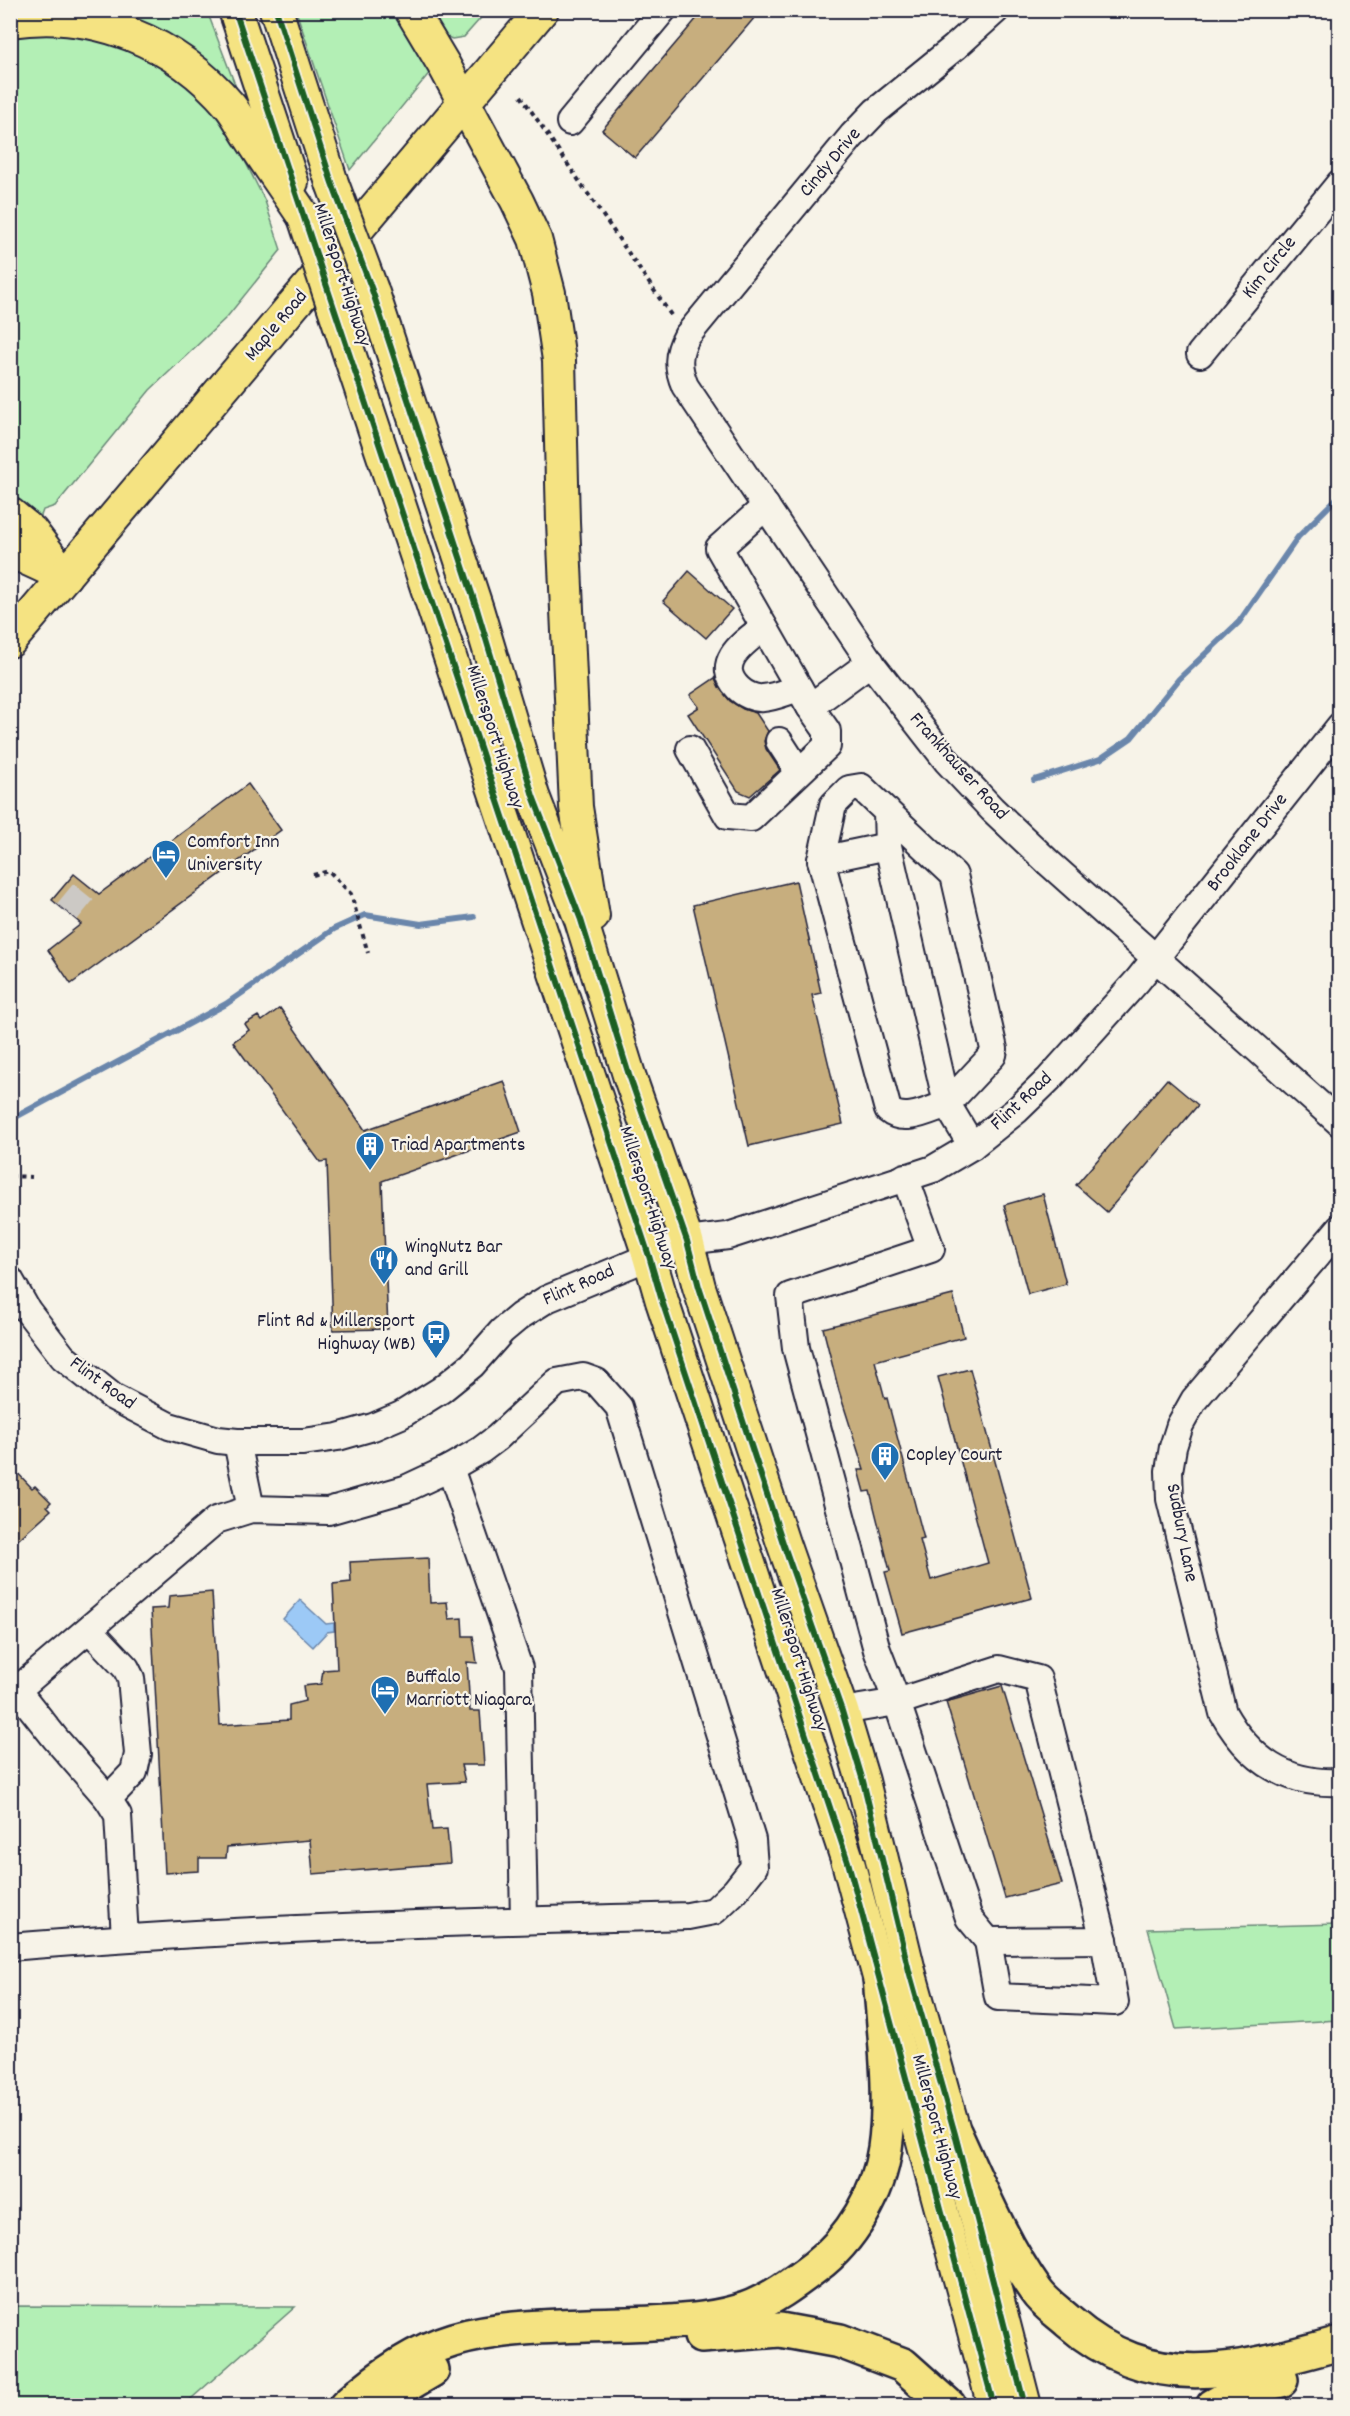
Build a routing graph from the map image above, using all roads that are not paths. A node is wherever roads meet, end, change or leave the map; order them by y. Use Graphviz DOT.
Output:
graph roads {
  1 [pos="235,10"];
  2 [pos="276,10"];
  3 [pos="411,10"];
  4 [pos="542,10"];
  5 [pos="663,10"];
  6 [pos="996,10"];
  7 [pos="10,21"];
  8 [pos="464,104"];
  9 [pos="570,122"];
  10 [pos="1340,183"];
  11 [pos="304,217"];
  12 [pos="687,336"];
  13 [pos="1200,354"];
  14 [pos="766,506"];
  15 [pos="10,514"];
  16 [pos="10,551"];
  17 [pos="65,576"];
  18 [pos="764,627"];
  19 [pos="10,641"];
  20 [pos="871,662"];
  21 [pos="805,697"];
  22 [pos="1340,726"];
  23 [pos="779,741"];
  24 [pos="690,749"];
  25 [pos="799,772"];
  26 [pos="887,811"];
  27 [pos="888,846"];
  28 [pos="821,860"];
  29 [pos="1156,959"];
  30 [pos="601,985"];
  31 [pos="947,1104"];
  32 [pos="1340,1123"];
  33 [pos="972,1146"];
  34 [pos="904,1177"];
  35 [pos="1340,1228"];
  36 [pos="687,1241"];
  37 [pos="649,1256"];
  38 [pos="10,1280"];
  39 [pos="237,1442"];
  40 [pos="450,1468"];
  41 [pos="251,1509"];
  42 [pos="89,1629"];
  43 [pos="14,1693"];
  44 [pos="897,1702"];
  45 [pos="842,1711"];
  46 [pos="1340,1782"];
  47 [pos="108,1799"];
  48 [pos="524,1920"];
  49 [pos="125,1938"];
  50 [pos="1104,1940"];
  51 [pos="988,1941"];
  52 [pos="10,1947"];
  53 [pos="880,1976"];
  54 [pos="955,2133"];
  55 [pos="1340,2343"];
  56 [pos="1340,2364"];
  57 [pos="346,2406"];
  58 [pos="386,2406"];
  59 [pos="949,2406"];
  60 [pos="994,2406"];
  61 [pos="1025,2406"];
  62 [pos="1213,2406"];
  1 -- 11 [label="main road, Millersport Highway"];
  2 -- 30 [label="main road, Millersport Highway, bridge"];
  3 -- 8 [label="main road"];
  4 -- 8 [label="main road, Maple Road"];
  5 -- 9 [label="street"];
  6 -- 12 [label="street, Cindy Drive"];
  7 -- 11 [label="main road"];
  8 -- 17 [label="main road, Maple Road"];
  8 -- 30 [label="main road"];
  10 -- 13 [label="street, Kim Circle"];
  11 -- 37 [label="main road, Millersport Highway, bridge"];
  12 -- 14 [label="street, Frankhauser Road"];
  14 -- 18 [label="street"];
  14 -- 20 [label="street, Frankhauser Road"];
  15 -- 17 [label="main road"];
  16 -- 17 [label="main road"];
  17 -- 19 [label="main road, Maple Road"];
  18 -- 21 [label="street"];
  18 -- 21 [label="street"];
  20 -- 21 [label="street"];
  20 -- 29 [label="street, Frankhauser Road"];
  21 -- 25 [label="street"];
  22 -- 29 [label="street, Brooklane Drive"];
  23 -- 25 [label="street"];
  24 -- 25 [label="street"];
  26 -- 27 [label="street"];
  26 -- 28 [label="street"];
  26 -- 31 [label="street"];
  27 -- 28 [label="street"];
  27 -- 31 [label="street"];
  28 -- 31 [label="street"];
  29 -- 32 [label="street, Frankhauser Road"];
  29 -- 33 [label="street, Flint Road"];
  30 -- 36 [label="main road, Millersport Highway"];
  31 -- 33 [label="street"];
  33 -- 34 [label="street, Flint Road"];
  34 -- 36 [label="street, Flint Road"];
  34 -- 44 [label="street"];
  35 -- 46 [label="street, Sudbury Lane"];
  36 -- 37 [label="street, Flint Road"];
  36 -- 45 [label="main road, Millersport Highway"];
  37 -- 39 [label="street, Flint Road"];
  37 -- 53 [label="main road, Millersport Highway"];
  38 -- 39 [label="street, Flint Road"];
  39 -- 41 [label="street"];
  40 -- 41 [label="street"];
  40 -- 48 [label="street"];
  40 -- 48 [label="street"];
  41 -- 42 [label="street"];
  42 -- 43 [label="street"];
  42 -- 47 [label="street"];
  43 -- 47 [label="street"];
  44 -- 45 [label="street"];
  44 -- 50 [label="street"];
  44 -- 51 [label="street"];
  45 -- 54 [label="main road, Millersport Highway"];
  47 -- 49 [label="street"];
  48 -- 49 [label="street"];
  49 -- 52 [label="street"];
  50 -- 51 [label="street"];
  50 -- 51 [label="street"];
  53 -- 57 [label="highway"];
  53 -- 60 [label="main road, Millersport Highway"];
  54 -- 55 [label="highway"];
  54 -- 61 [label="main road, Millersport Highway"];
  56 -- 62 [label="highway"];
  58 -- 59 [label="highway"];
}
